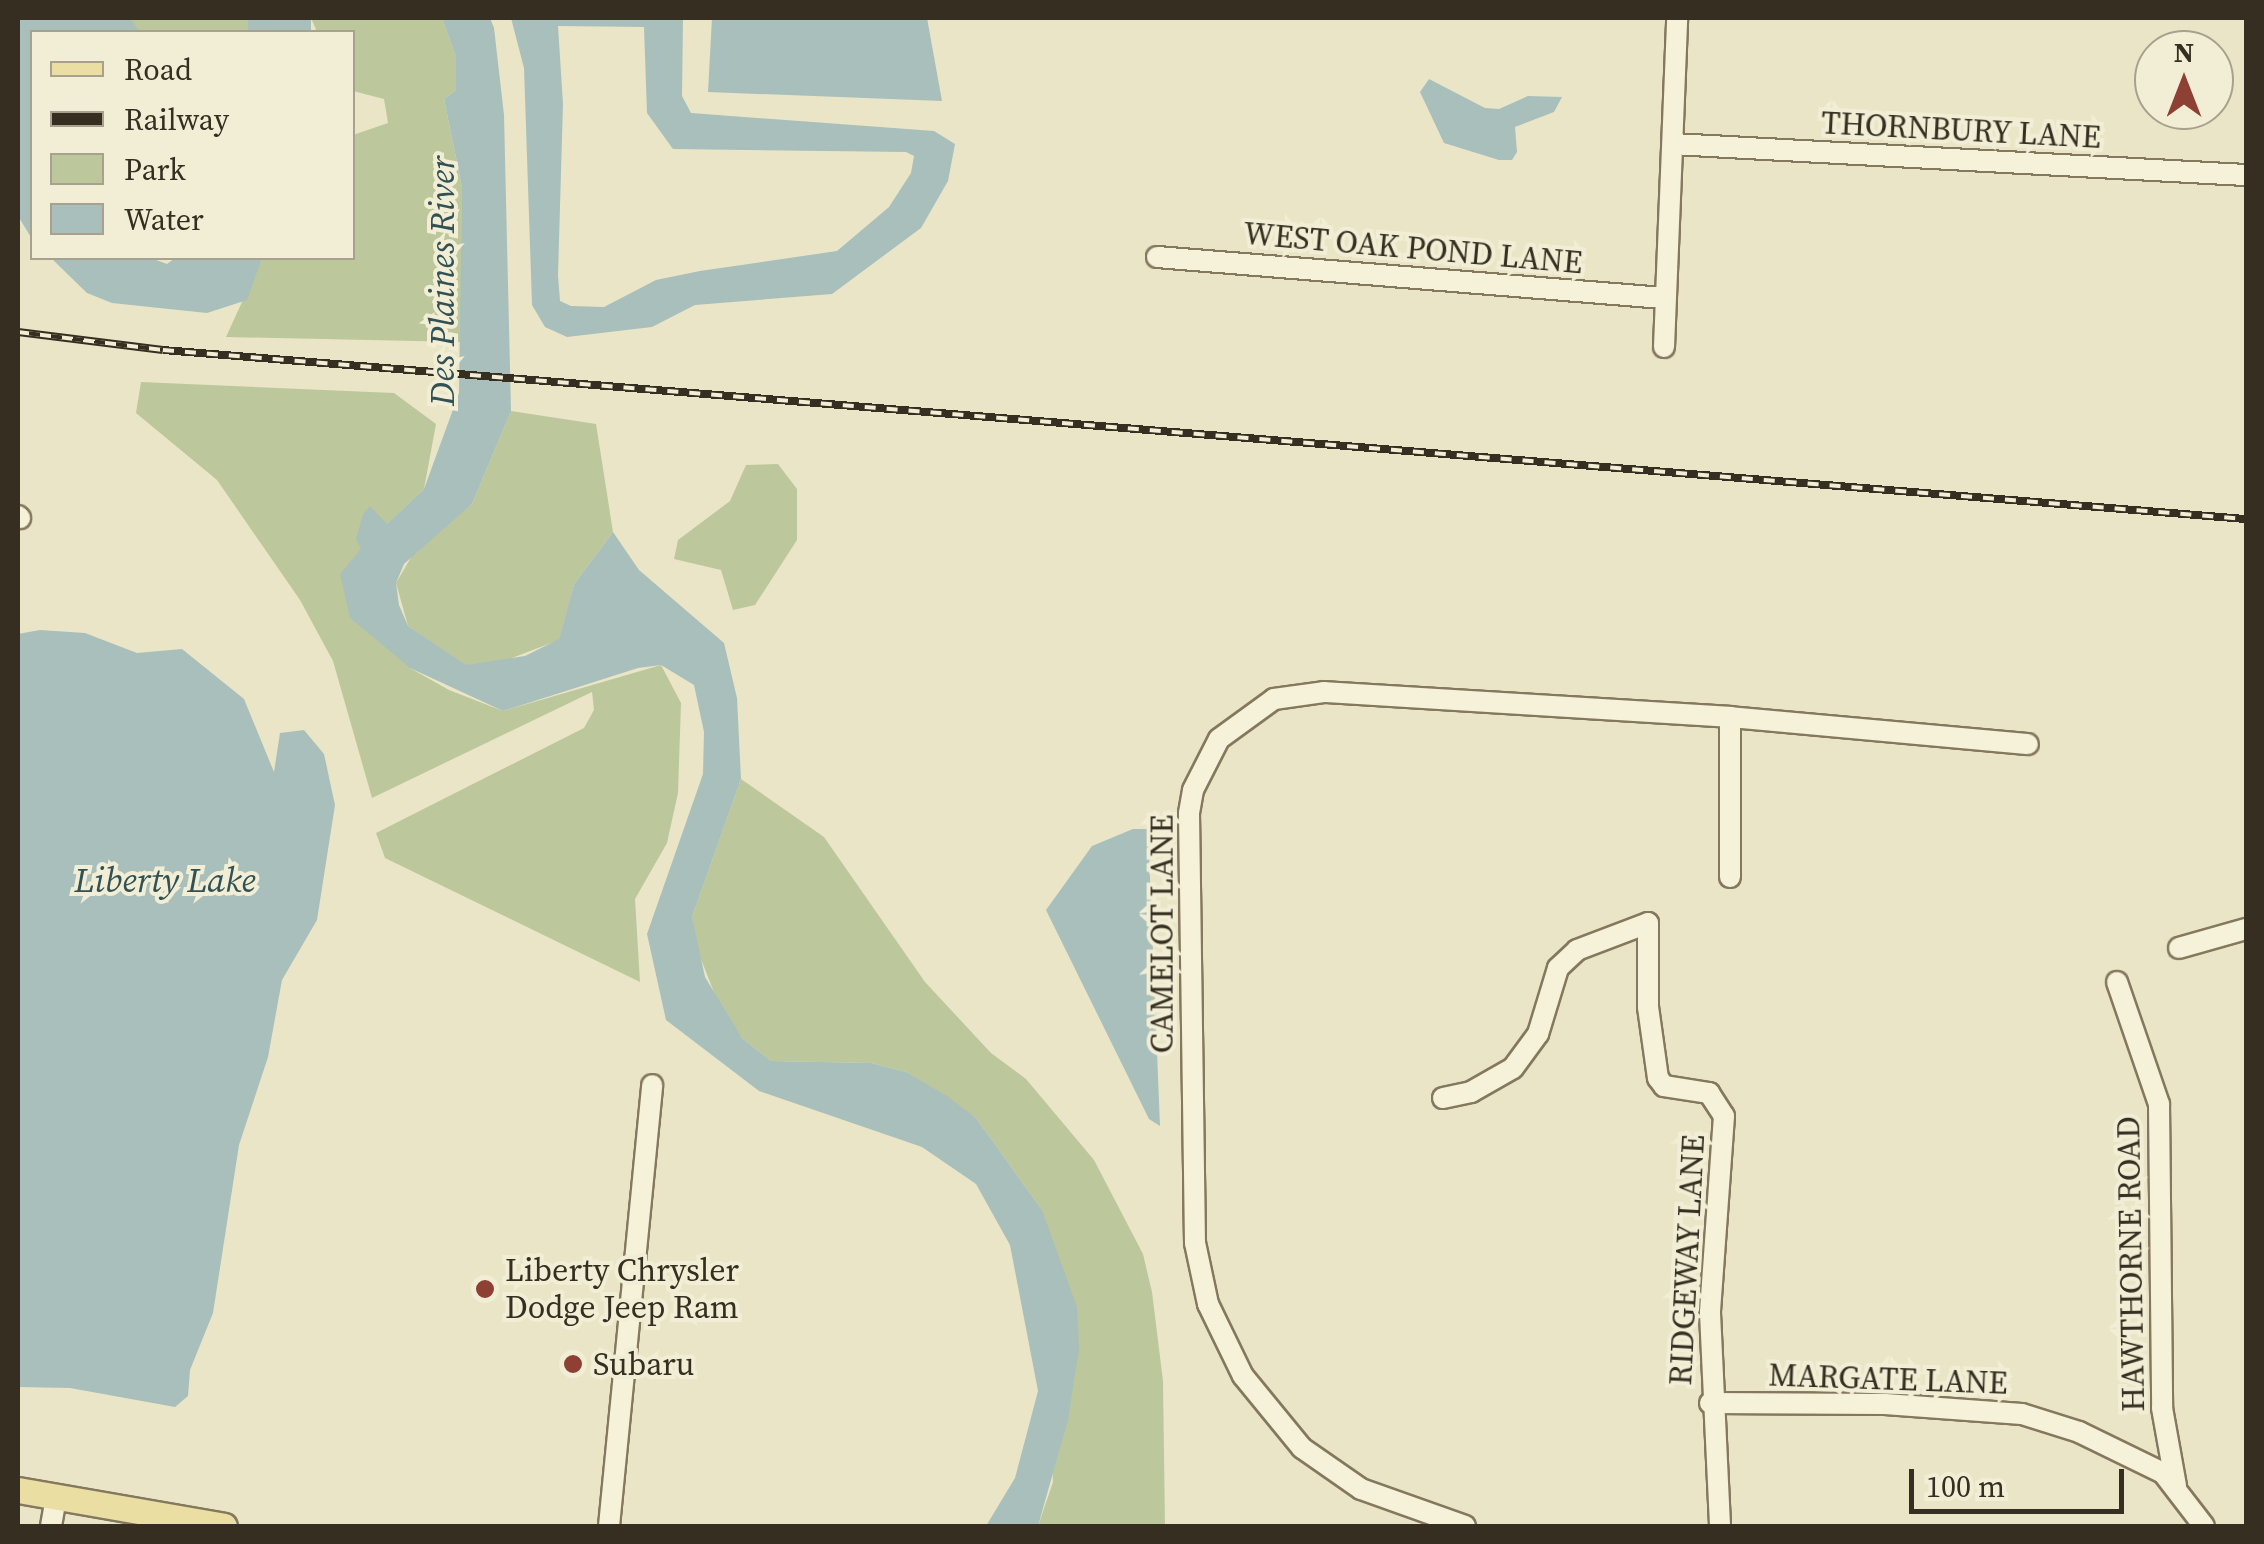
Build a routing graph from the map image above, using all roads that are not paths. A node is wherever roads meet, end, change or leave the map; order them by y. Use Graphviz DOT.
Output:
graph roads {
  1 [pos="1677,18"];
  2 [pos="1672,144"];
  3 [pos="2246,174"];
  4 [pos="1158,257"];
  5 [pos="1664,298"];
  6 [pos="1664,347"];
  7 [pos="1730,717"];
  8 [pos="2028,744"];
  9 [pos="1730,878"];
  10 [pos="2246,930"];
  11 [pos="2178,948"];
  12 [pos="2117,982"];
  13 [pos="652,1084"];
  14 [pos="1443,1098"];
  15 [pos="1710,1403"];
  16 [pos="18,1490"];
  17 [pos="2178,1490"];
  18 [pos="56,1497"];
  19 [pos="50,1526"];
  20 [pos="224,1526"];
  21 [pos="609,1526"];
  22 [pos="1464,1526"];
  23 [pos="1720,1526"];
  24 [pos="2204,1526"];
  1 -- 2 [label="street"];
  2 -- 3 [label="street, THORNBURY LANE"];
  2 -- 5 [label="street"];
  4 -- 5 [label="street, WEST OAK POND LANE"];
  5 -- 6 [label="street"];
  7 -- 8 [label="street, CAMELOT LANE"];
  7 -- 9 [label="street"];
  7 -- 22 [label="street, CAMELOT LANE"];
  10 -- 11 [label="street"];
  12 -- 17 [label="street, HAWTHORNE ROAD"];
  13 -- 21 [label="street"];
  14 -- 15 [label="street, RIDGEWAY LANE"];
  15 -- 17 [label="street, MARGATE LANE"];
  15 -- 23 [label="street, RIDGEWAY LANE"];
  16 -- 18 [label="main road"];
  17 -- 24 [label="street, MARGATE LANE"];
  18 -- 19 [label="street"];
  18 -- 20 [label="main road"];
}
